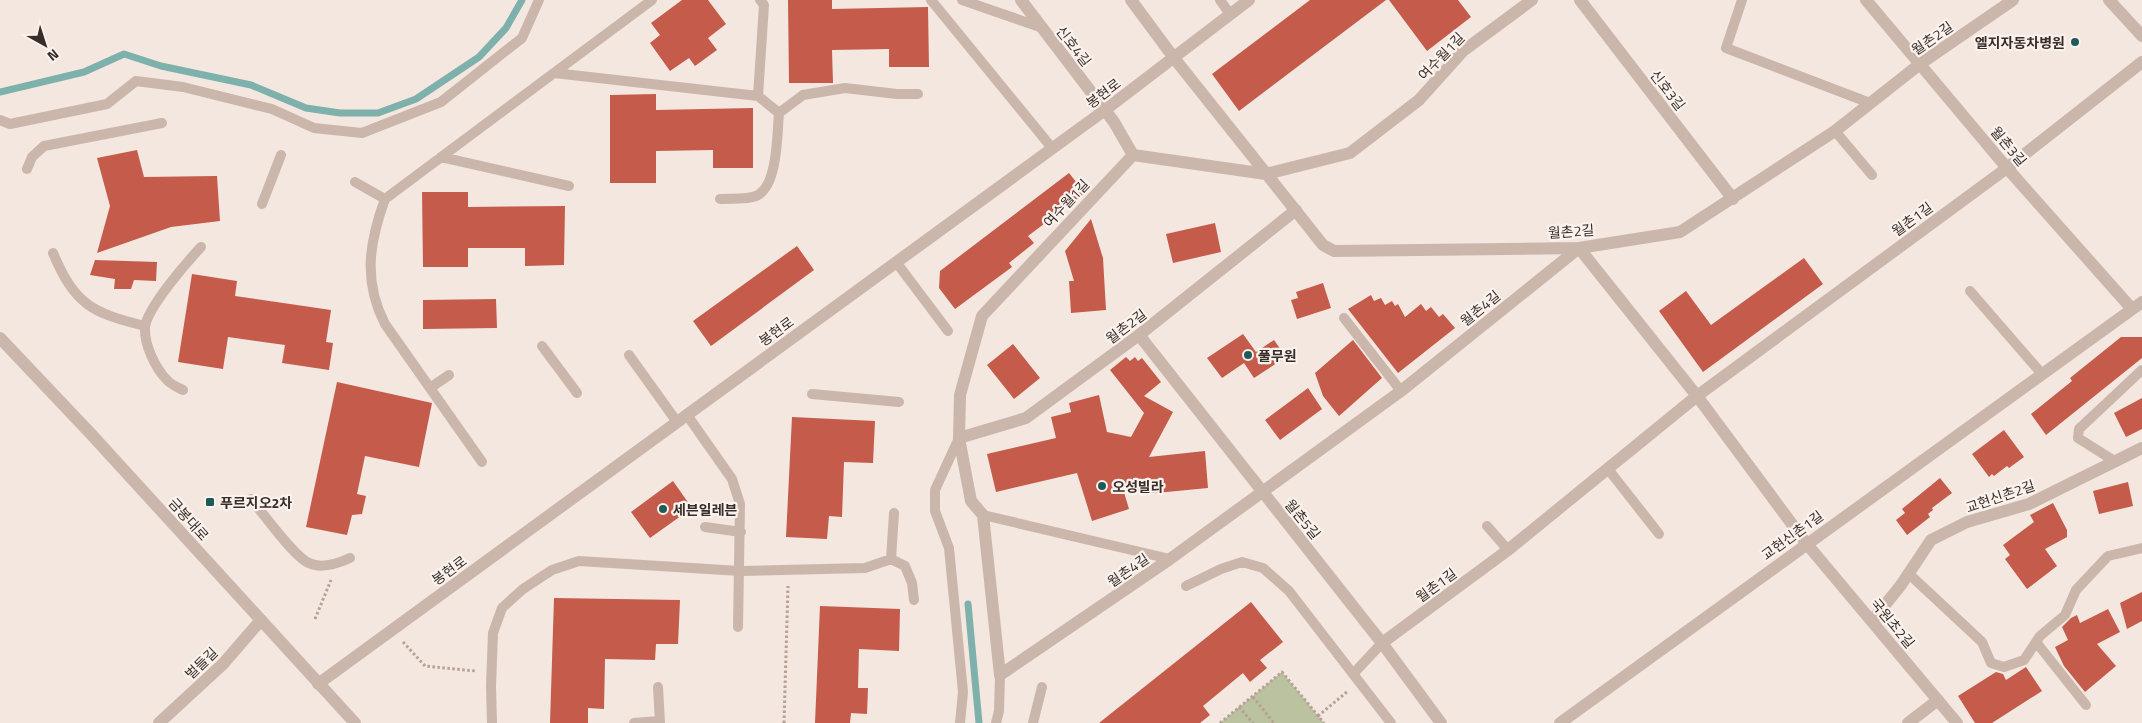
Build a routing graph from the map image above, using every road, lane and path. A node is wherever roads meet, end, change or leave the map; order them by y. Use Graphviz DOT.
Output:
graph roads {
  1 [pos="539,0"];
  2 [pos="652,0"];
  3 [pos="931,0"];
  4 [pos="962,0"];
  5 [pos="1021,0"];
  6 [pos="1131,0"];
  7 [pos="1220,0"];
  8 [pos="1249,0"];
  9 [pos="1532,0"];
  10 [pos="1580,0"];
  11 [pos="1742,0"];
  12 [pos="1866,0"];
  13 [pos="2013,0"];
  14 [pos="2109,0"];
  15 [pos="764,2"];
  16 [pos="1230,14"];
  17 [pos="1040,27"];
  18 [pos="2140,30"];
  19 [pos="1174,58"];
  20 [pos="2142,62"];
  21 [pos="1920,64"];
  22 [pos="554,73"];
  23 [pos="918,94"];
  24 [pos="758,96"];
  25 [pos="1870,103"];
  26 [pos="1105,110"];
  27 [pos="779,113"];
  28 [pos="0,120"];
  29 [pos="162,123"];
  30 [pos="1835,130"];
  31 [pos="1052,148"];
  32 [pos="281,155"];
  33 [pos="1132,155"];
  34 [pos="441,157"];
  35 [pos="2007,168"];
  36 [pos="27,169"];
  37 [pos="1266,174"];
  38 [pos="1872,175"];
  39 [pos="355,182"];
  40 [pos="569,186"];
  41 [pos="1733,198"];
  42 [pos="385,199"];
  43 [pos="720,199"];
  44 [pos="262,204"];
  45 [pos="1296,210"];
  46 [pos="201,247"];
  47 [pos="1579,248"];
  48 [pos="53,253"];
  49 [pos="896,262"];
  50 [pos="1970,291"];
  51 [pos="2137,306"];
  52 [pos="1344,318"];
  53 [pos="145,326"];
  54 [pos="948,331"];
  55 [pos="1139,335"];
  56 [pos="0,338"];
  57 [pos="542,346"];
  58 [pos="629,355"];
  59 [pos="2142,370"];
  60 [pos="2042,374"];
  61 [pos="449,375"];
  62 [pos="430,388"];
  63 [pos="184,390"];
  64 [pos="1401,391"];
  65 [pos="577,393"];
  66 [pos="812,394"];
  67 [pos="1697,396"];
  68 [pos="899,402"];
  69 [pos="682,418"];
  70 [pos="959,438"];
  71 [pos="2142,448"];
  72 [pos="482,462"];
  73 [pos="2116,462"];
  74 [pos="1608,469"];
  75 [pos="1262,492"];
  76 [pos="251,500"];
  77 [pos="894,513"];
  78 [pos="983,515"];
  79 [pos="1487,526"];
  80 [pos="705,527"];
  81 [pos="741,532"];
  82 [pos="1659,534"];
  83 [pos="1806,543"];
  84 [pos="2142,548"];
  85 [pos="1508,550"];
  86 [pos="350,558"];
  87 [pos="891,559"];
  88 [pos="1170,559"];
  89 [pos="337,564"];
  90 [pos="788,570"];
  91 [pos="740,571"];
  92 [pos="1908,573"];
  93 [pos="1186,586"];
  94 [pos="914,600"];
  95 [pos="315,619"];
  96 [pos="261,620"];
  97 [pos="1872,621"];
  98 [pos="738,627"];
  99 [pos="399,638"];
  100 [pos="2036,642"];
  101 [pos="1382,643"];
  102 [pos="491,672"];
  103 [pos="1353,674"];
  104 [pos="1000,675"];
  105 [pos="318,684"];
  106 [pos="658,687"];
  107 [pos="1042,688"];
  108 [pos="1348,691"];
  109 [pos="1253,696"];
  110 [pos="1938,700"];
  111 [pos="2086,706"];
  112 [pos="1240,707"];
  113 [pos="1318,716"];
  114 [pos="660,722"];
  115 [pos="159,723"];
  116 [pos="354,723"];
  117 [pos="492,723"];
  118 [pos="634,723"];
  119 [pos="784,723"];
  120 [pos="960,723"];
  121 [pos="996,723"];
  122 [pos="1033,723"];
  123 [pos="1220,723"];
  124 [pos="1253,723"];
  125 [pos="1274,723"];
  126 [pos="1324,723"];
  127 [pos="1391,723"];
  128 [pos="1442,723"];
  129 [pos="1560,723"];
  130 [pos="1908,723"];
  131 [pos="1957,723"];
  1 -- 28 [label="lane"];
  2 -- 22 [label="lane"];
  3 -- 31 [label="lane"];
  4 -- 17 [label="lane"];
  5 -- 17 [label="street, 신호4길"];
  6 -- 19 [label="street, 월촌2길"];
  7 -- 16 [label="lane"];
  8 -- 16 [label="street, 봉현로"];
  9 -- 37 [label="street, 여수월1길"];
  10 -- 41 [label="street, 신호3길"];
  11 -- 25 [label="lane"];
  12 -- 21 [label="street, 월촌3길"];
  13 -- 21 [label="street, 월촌2길"];
  14 -- 18 [label="street"];
  15 -- 24 [label="lane"];
  16 -- 19 [label="street, 봉현로"];
  17 -- 26 [label="street, 신호4길"];
  19 -- 26 [label="street, 봉현로"];
  19 -- 37 [label="street, 월촌2길"];
  20 -- 35 [label="street, 월촌1길"];
  21 -- 25 [label="street, 월촌2길"];
  21 -- 35 [label="street, 월촌3길"];
  22 -- 24 [label="lane"];
  22 -- 34 [label="lane"];
  23 -- 27 [label="lane"];
  24 -- 27 [label="lane"];
  25 -- 30 [label="street, 월촌2길"];
  26 -- 31 [label="street, 봉현로"];
  26 -- 33 [label="street, 신호4길"];
  27 -- 43 [label="lane"];
  29 -- 36 [label="lane"];
  30 -- 38 [label="lane"];
  30 -- 41 [label="street, 월촌2길"];
  31 -- 49 [label="street, 봉현로"];
  32 -- 44 [label="lane"];
  33 -- 37 [label="street, 여수월1길"];
  33 -- 70 [label="street, 여수월1길"];
  34 -- 40 [label="lane"];
  34 -- 42 [label="lane"];
  35 -- 51 [label="street, 월촌3길"];
  35 -- 67 [label="street, 월촌1길"];
  37 -- 45 [label="street, 월촌2길"];
  39 -- 42 [label="lane"];
  41 -- 47 [label="street, 월촌2길"];
  42 -- 62 [label="lane"];
  45 -- 47 [label="street, 월촌2길"];
  45 -- 55 [label="street, 월촌2길"];
  46 -- 53 [label="lane"];
  47 -- 64 [label="street, 월촌4길"];
  47 -- 67 [label="street"];
  48 -- 53 [label="lane"];
  49 -- 54 [label="lane"];
  49 -- 69 [label="street, 봉현로"];
  50 -- 60 [label="lane"];
  51 -- 60 [label="street, 교현신촌1길"];
  52 -- 64 [label="lane"];
  53 -- 63 [label="lane"];
  55 -- 70 [label="street, 월촌2길"];
  55 -- 75 [label="street, 월촌5길"];
  56 -- 96 [label="street, 금봉대로"];
  57 -- 65 [label="lane"];
  58 -- 69 [label="lane"];
  59 -- 73 [label="lane"];
  60 -- 83 [label="street, 교현신촌1길"];
  61 -- 62 [label="lane"];
  62 -- 72 [label="lane"];
  64 -- 75 [label="street, 월촌4길"];
  66 -- 68 [label="lane"];
  67 -- 74 [label="street, 월촌1길"];
  67 -- 83 [label="street"];
  69 -- 81 [label="lane"];
  69 -- 105 [label="street, 봉현로"];
  70 -- 78 [label="street, 여수월1길"];
  70 -- 120 [label="lane"];
  71 -- 73 [label="street, 교현신촌2길"];
  73 -- 92 [label="street, 교현신촌2길"];
  74 -- 82 [label="lane"];
  74 -- 85 [label="street, 월촌1길"];
  75 -- 88 [label="street, 월촌4길"];
  75 -- 101 [label="street, 월촌5길"];
  76 -- 89 [label="lane"];
  77 -- 87 [label="lane"];
  78 -- 88 [label="lane"];
  78 -- 104 [label="street"];
  79 -- 85 [label="lane"];
  80 -- 81 [label="lane"];
  81 -- 91 [label="lane"];
  83 -- 97 [label="street, 국원초2길"];
  83 -- 129 [label="street, 교현신촌1길"];
  84 -- 100 [label="lane"];
  85 -- 101 [label="street, 월촌1길"];
  86 -- 89 [label="lane"];
  87 -- 90 [label="lane"];
  87 -- 94 [label="lane"];
  88 -- 104 [label="street, 월촌4길"];
  89 -- 95 [label="path"];
  90 -- 91 [label="lane"];
  90 -- 119 [label="path"];
  91 -- 98 [label="lane"];
  91 -- 102 [label="lane"];
  92 -- 97 [label="street, 교현신촌2길"];
  92 -- 100 [label="lane"];
  93 -- 103 [label="lane"];
  96 -- 105 [label="street, 금봉대로"];
  96 -- 115 [label="street, 벌들길"];
  97 -- 110 [label="street, 국원초2길"];
  99 -- 102 [label="path"];
  100 -- 111 [label="lane"];
  101 -- 103 [label="lane"];
  101 -- 128 [label="street, 월촌5길"];
  102 -- 117 [label="lane"];
  103 -- 127 [label="lane"];
  104 -- 121 [label="lane"];
  105 -- 116 [label="street, 금봉대로"];
  106 -- 114 [label="lane"];
  107 -- 122 [label="lane"];
  108 -- 113 [label="path"];
  109 -- 112 [label="path"];
  109 -- 113 [label="path"];
  109 -- 125 [label="path"];
  110 -- 130 [label="street"];
  110 -- 131 [label="street, 국원초2길"];
  112 -- 123 [label="path"];
  112 -- 124 [label="path"];
  113 -- 126 [label="path"];
  114 -- 118 [label="lane"];
}
